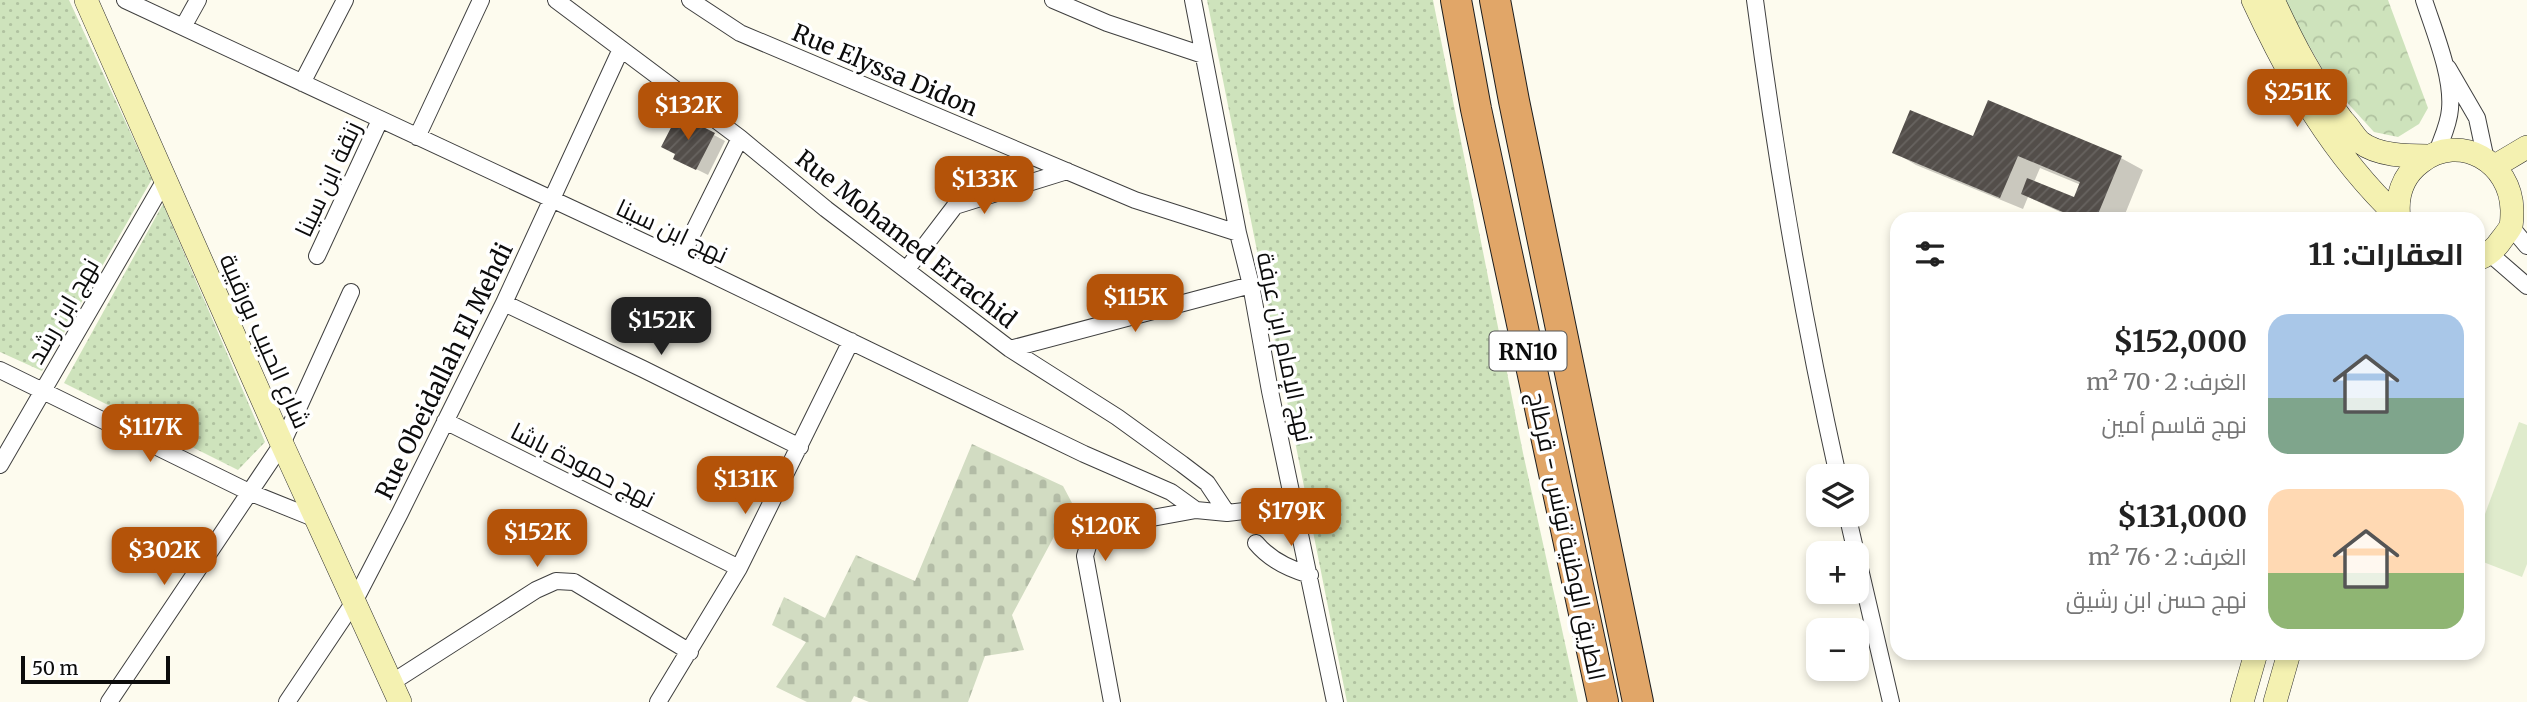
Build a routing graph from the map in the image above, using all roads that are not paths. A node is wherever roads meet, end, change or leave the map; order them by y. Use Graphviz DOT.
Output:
graph roads {
  1 [pos="86,0"];
  2 [pos="125,0"];
  3 [pos="198,0"];
  4 [pos="345,0"];
  5 [pos="481,0"];
  6 [pos="556,0"];
  7 [pos="691,0"];
  8 [pos="1053,0"];
  9 [pos="1193,0"];
  10 [pos="1456,0"];
  11 [pos="1495,0"];
  12 [pos="1755,0"];
  13 [pos="2253,0"];
  14 [pos="2273,0"];
  15 [pos="2424,0"];
  16 [pos="183,27"];
  17 [pos="621,49"];
  18 [pos="1203,55"];
  19 [pos="2442,57"];
  20 [pos="302,83"];
  21 [pos="380,120"];
  22 [pos="417,137"];
  23 [pos="740,138"];
  24 [pos="2527,147"];
  25 [pos="2432,154"];
  26 [pos="2490,163"];
  27 [pos="1067,172"];
  28 [pos="165,180"];
  29 [pos="552,199"];
  30 [pos="2393,212"];
  31 [pos="2399,212"];
  32 [pos="2517,215"];
  33 [pos="1238,233"];
  34 [pos="2527,246"];
  35 [pos="2485,254"];
  36 [pos="317,256"];
  37 [pos="680,259"];
  38 [pos="2485,260"];
  39 [pos="907,269"];
  40 [pos="1251,285"];
  41 [pos="2527,286"];
  42 [pos="351,292"];
  43 [pos="504,303"];
  44 [pos="851,341"];
  45 [pos="1010,349"];
  46 [pos="0,370"];
  47 [pos="43,391"];
  48 [pos="444,421"];
  49 [pos="282,444"];
  50 [pos="800,447"];
  51 [pos="1836,464"];
  52 [pos="0,465"];
  53 [pos="249,492"];
  54 [pos="1295,505"];
  55 [pos="1196,510"];
  56 [pos="1227,513"];
  57 [pos="316,519"];
  58 [pos="1256,543"];
  59 [pos="738,568"];
  60 [pos="1310,575"];
  61 [pos="354,602"];
  62 [pos="1868,604"];
  63 [pos="690,652"];
  64 [pos="2254,660"];
  65 [pos="2287,660"];
  66 [pos="395,692"];
  67 [pos="109,702"];
  68 [pos="287,702"];
  69 [pos="658,702"];
  70 [pos="1112,702"];
  71 [pos="1335,702"];
  72 [pos="1603,702"];
  73 [pos="1639,702"];
  74 [pos="1891,702"];
  75 [pos="2242,702"];
  76 [pos="2275,702"];
  1 -- 28 [label="street, شارع الحبيب بورقيبة"];
  2 -- 16 [label="street, نهج ابن سينا"];
  3 -- 16 [label="street"];
  4 -- 20 [label="street"];
  5 -- 22 [label="street"];
  6 -- 17 [label="street, Rue Mohamed Errachid"];
  7 -- 27 [label="street, Rue Elyssa Didon"];
  8 -- 18 [label="street"];
  9 -- 18 [label="street, نهج الإمام ابن عرفة"];
  10 -- 72 [label="highway, الطريق الوطنية تونس - قرطاج / RN10"];
  11 -- 73 [label="highway, الطريق الوطنية تونس - قرطاج / RN10"];
  12 -- 51 [label="street"];
  13 -- 30 [label="street"];
  14 -- 25 [label="street"];
  15 -- 19 [label="street"];
  16 -- 20 [label="street, نهج ابن سينا"];
  17 -- 23 [label="street, Rue Mohamed Errachid"];
  17 -- 29 [label="street, Rue Obeidallah El Mehdi"];
  18 -- 33 [label="street, نهج الإمام ابن عرفة"];
  19 -- 25 [label="street"];
  19 -- 26 [label="street"];
  20 -- 21 [label="street, نهج ابن سينا"];
  21 -- 22 [label="street, نهج ابن سينا"];
  21 -- 36 [label="street, زنقة ابن سينا"];
  22 -- 29 [label="street, نهج ابن سينا"];
  23 -- 37 [label="street"];
  23 -- 39 [label="street, Rue Mohamed Errachid"];
  24 -- 26 [label="street"];
  25 -- 26 [label="street"];
  25 -- 31 [label="street"];
  26 -- 32 [label="street"];
  27 -- 33 [label="street, Rue Elyssa Didon"];
  27 -- 39 [label="street"];
  28 -- 47 [label="street, نهج ابن رشد"];
  28 -- 49 [label="street, شارع الحبيب بورقيبة"];
  29 -- 37 [label="street, نهج ابن سينا"];
  29 -- 43 [label="street, Rue Obeidallah El Mehdi"];
  32 -- 34 [label="street"];
  32 -- 35 [label="street"];
  33 -- 40 [label="street, نهج الإمام ابن عرفة"];
  37 -- 44 [label="street, نهج ابن سينا"];
  38 -- 41 [label="street"];
  39 -- 45 [label="street, Rue Mohamed Errachid"];
  40 -- 45 [label="street"];
  40 -- 54 [label="street, نهج الإمام ابن عرفة"];
  42 -- 49 [label="street"];
  43 -- 48 [label="street, Rue Obeidallah El Mehdi"];
  43 -- 50 [label="street"];
  44 -- 50 [label="street"];
  44 -- 55 [label="street, نهج ابن سينا"];
  45 -- 56 [label="street, Rue Mohamed Errachid"];
  46 -- 47 [label="street"];
  47 -- 52 [label="street, نهج ابن رشد"];
  47 -- 53 [label="street"];
  48 -- 59 [label="street, نهج حمودة باشا"];
  48 -- 61 [label="street, Rue Obeidallah El Mehdi"];
  49 -- 53 [label="street"];
  49 -- 57 [label="street, شارع الحبيب بورقيبة"];
  50 -- 59 [label="street"];
  53 -- 57 [label="street"];
  53 -- 67 [label="street"];
  54 -- 56 [label="street"];
  54 -- 60 [label="street, نهج الإمام ابن عرفة"];
  55 -- 56 [label="street"];
  55 -- 70 [label="street"];
  57 -- 61 [label="street, شارع الحبيب بورقيبة"];
  58 -- 60 [label="street"];
  59 -- 63 [label="street"];
  60 -- 71 [label="street, نهج الإمام ابن عرفة"];
  61 -- 66 [label="street, شارع الحبيب بورقيبة"];
  61 -- 68 [label="street, Rue Obeidallah El Mehdi"];
  62 -- 74 [label="street"];
  63 -- 66 [label="street"];
  63 -- 69 [label="street"];
  64 -- 75 [label="street"];
  65 -- 76 [label="street"];
}
